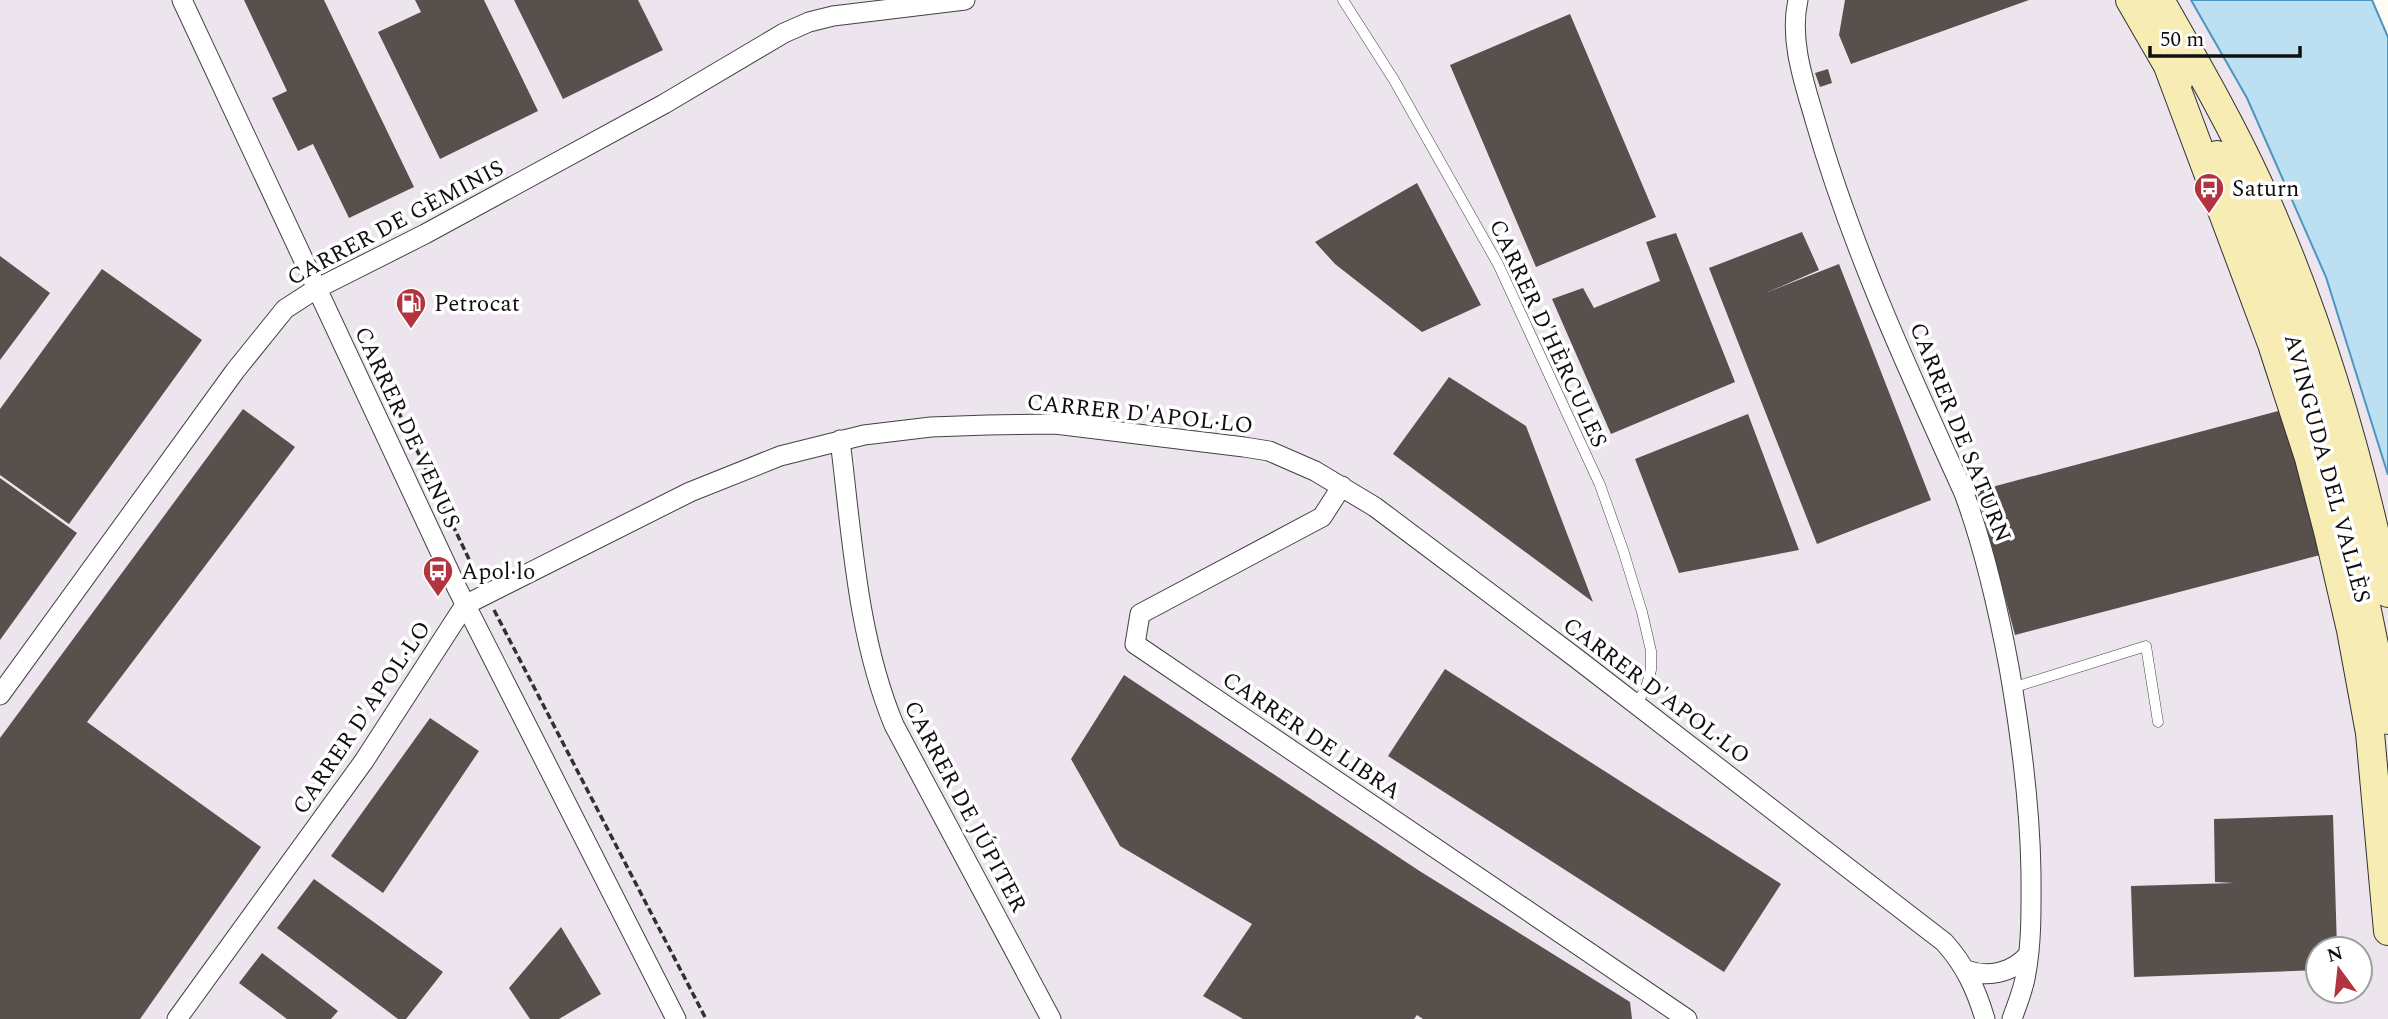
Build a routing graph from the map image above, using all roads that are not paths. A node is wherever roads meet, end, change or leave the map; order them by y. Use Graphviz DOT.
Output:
graph roads {
  1 [pos="182,0"];
  2 [pos="965,0"];
  3 [pos="1343,0"];
  4 [pos="1798,0"];
  5 [pos="2130,0"];
  6 [pos="2160,0"];
  7 [pos="316,289"];
  8 [pos="840,440"];
  9 [pos="1342,486"];
  10 [pos="2344,556"];
  11 [pos="2388,593"];
  12 [pos="466,606"];
  13 [pos="2012,688"];
  14 [pos="0,695"];
  15 [pos="1635,704"];
  16 [pos="2388,720"];
  17 [pos="2158,722"];
  18 [pos="2388,920"];
  19 [pos="2028,955"];
  20 [pos="1966,970"];
  21 [pos="177,1019"];
  22 [pos="676,1019"];
  23 [pos="1051,1019"];
  24 [pos="1688,1019"];
  25 [pos="1984,1019"];
  26 [pos="2012,1019"];
  1 -- 7 [label="street, CARRER DE VENUS"];
  2 -- 7 [label="street, CARRER DE GÈMINIS"];
  3 -- 15 [label="lane, CARRER D'HÈRCULES"];
  4 -- 13 [label="street, CARRER DE SATURN"];
  5 -- 10 [label="main road"];
  6 -- 11 [label="main road, AVINGUDA DEL VALLÈS"];
  7 -- 12 [label="street, CARRER DE VENUS"];
  7 -- 14 [label="street, CARRER DE GÈMINIS"];
  8 -- 9 [label="street, CARRER D'APOL·LO"];
  8 -- 12 [label="street, CARRER D'APOL·LO"];
  8 -- 23 [label="street, CARRER DE JÚPITER"];
  9 -- 15 [label="street, CARRER D'APOL·LO"];
  9 -- 24 [label="street, CARRER DE LIBRA"];
  10 -- 16 [label="main road, AVINGUDA DEL VALLÈS"];
  10 -- 18 [label="main road"];
  12 -- 21 [label="street, CARRER D'APOL·LO"];
  12 -- 22 [label="street, CARRER DE VENUS"];
  13 -- 17 [label="lane"];
  13 -- 19 [label="street, CARRER DE SATURN"];
  15 -- 20 [label="street, CARRER D'APOL·LO"];
  19 -- 20 [label="street"];
  19 -- 26 [label="street, CARRER DE SATURN"];
  20 -- 25 [label="street, CARRER D'APOL·LO"];
}
